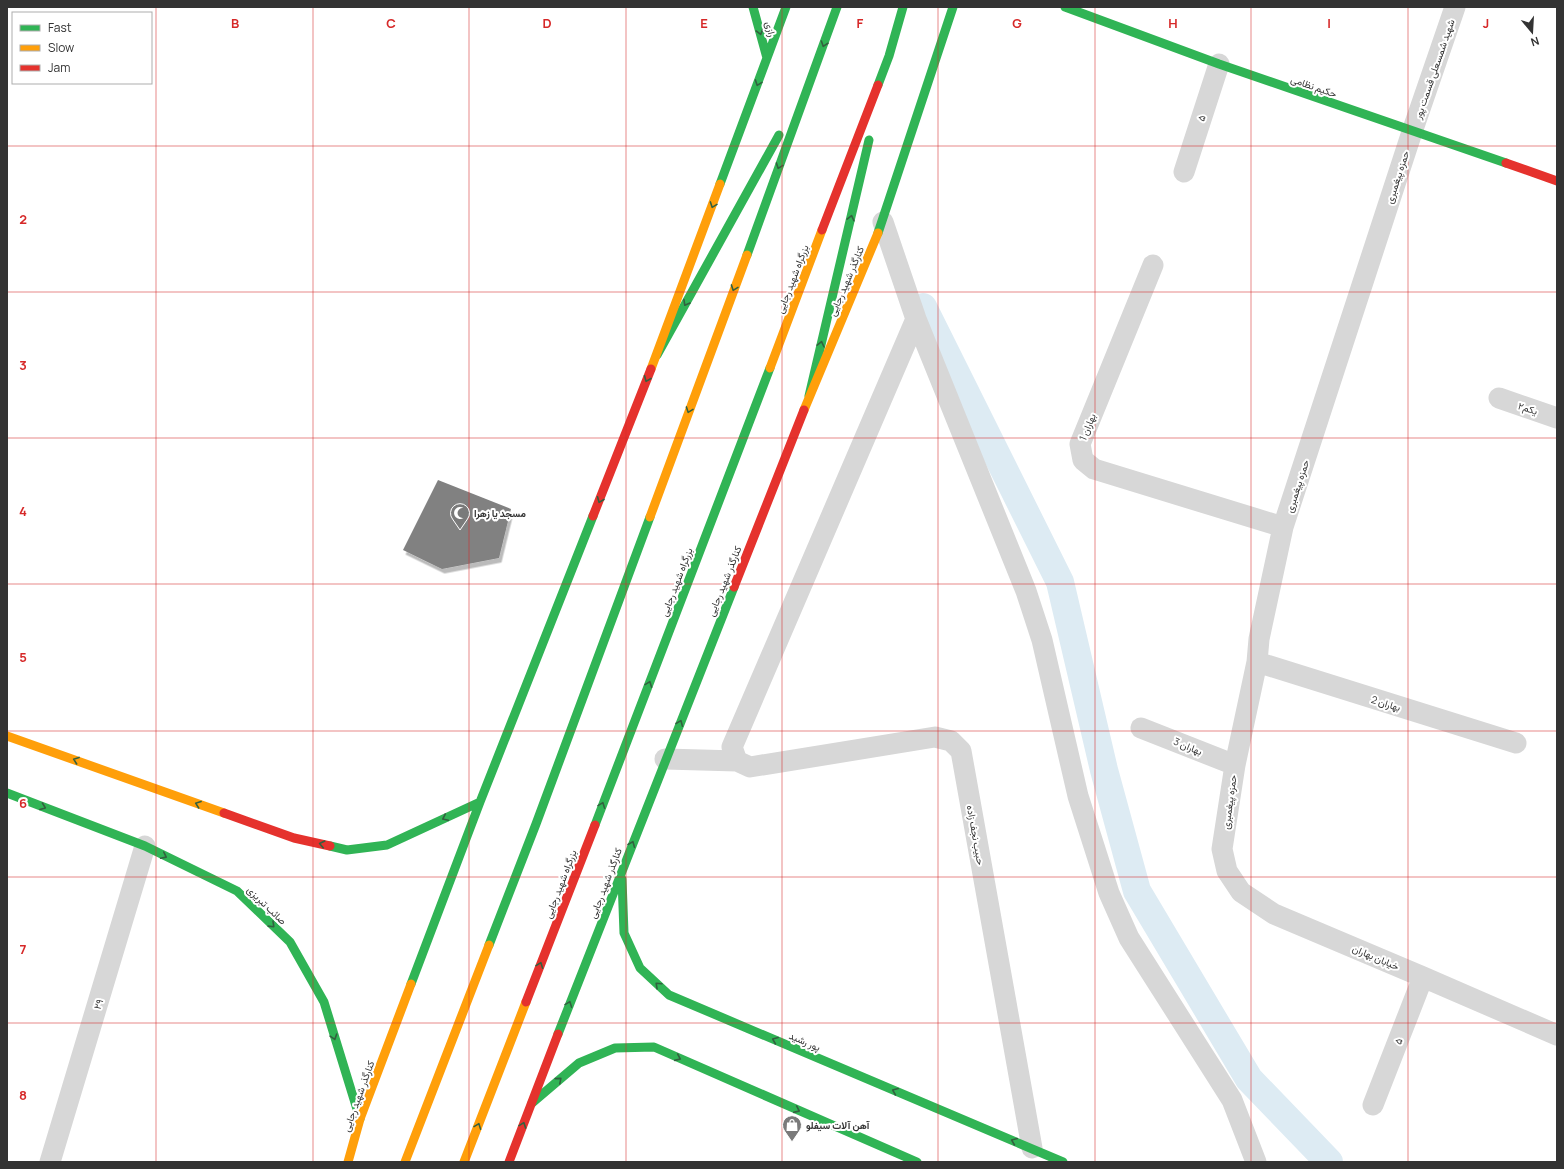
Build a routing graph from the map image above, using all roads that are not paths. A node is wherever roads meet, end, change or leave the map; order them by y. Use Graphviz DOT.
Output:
graph roads {
  1 [pos="753,7"];
  2 [pos="786,7"];
  3 [pos="837,7"];
  4 [pos="903,7"];
  5 [pos="953,7"];
  6 [pos="1066,7"];
  7 [pos="1456,7"];
  8 [pos="889,56"];
  9 [pos="767,58"];
  10 [pos="1219,64"];
  11 [pos="814,73"];
  12 [pos="1412,132"];
  13 [pos="1184,172"];
  14 [pos="1557,181"];
  15 [pos="883,222"];
  16 [pos="1153,265"];
  17 [pos="916,319"];
  18 [pos="657,355"];
  19 [pos="809,396"];
  20 [pos="1498,398"];
  21 [pos="1557,418"];
  22 [pos="1284,527"];
  23 [pos="1257,662"];
  24 [pos="1141,728"];
  25 [pos="7,736"];
  26 [pos="1516,743"];
  27 [pos="665,759"];
  28 [pos="738,761"];
  29 [pos="1234,765"];
  30 [pos="7,793"];
  31 [pos="480,802"];
  32 [pos="145,846"];
  33 [pos="1222,849"];
  34 [pos="622,869"];
  35 [pos="1423,977"];
  36 [pos="1557,1035"];
  37 [pos="530,1105"];
  38 [pos="1373,1105"];
  39 [pos="360,1119"];
  40 [pos="1032,1148"];
  41 [pos="50,1162"];
  42 [pos="348,1162"];
  43 [pos="405,1162"];
  44 [pos="464,1162"];
  45 [pos="509,1162"];
  46 [pos="917,1162"];
  47 [pos="1063,1162"];
  48 [pos="1256,1162"];
  1 -- 9 [label="main road, رازی, one-way"];
  2 -- 9 [label="main road, کنارگذر شهید رجایی"];
  3 -- 11 [label="main road, one-way"];
  4 -- 8 [label="main road, بزرگراه شهید رجایی"];
  5 -- 15 [label="main road, کنارگذر شهید رجایی"];
  6 -- 10 [label="main road, حکیم نظامی"];
  7 -- 12 [label="street, شهید شمسعلی قسمت پور"];
  19 -- 8 [label="main road, one-way"];
  44 -- 8 [label="main road, بزرگراه شهید رجایی, one-way"];
  9 -- 18 [label="main road, کنارگذر شهید رجایی, one-way"];
  10 -- 12 [label="main road, حکیم نظامی"];
  10 -- 13 [label="street, ۵"];
  11 -- 18 [label="main road, one-way"];
  11 -- 43 [label="main road, one-way"];
  12 -- 14 [label="main road, حکیم نظامی"];
  12 -- 22 [label="street, حمزه پیغمبری"];
  15 -- 17 [label="street"];
  15 -- 19 [label="main road, کنارگذر شهید رجایی"];
  16 -- 22 [label="street, بهاران 1"];
  17 -- 28 [label="street"];
  17 -- 48 [label="street"];
  18 -- 31 [label="main road, کنارگذر شهید رجایی, one-way"];
  27 -- 19 [label="main road, کنارگذر شهید رجایی, one-way"];
  20 -- 21 [label="street, یکم۲"];
  22 -- 23 [label="street, حمزه پیغمبری"];
  23 -- 26 [label="street, بهاران 2"];
  23 -- 29 [label="street, حمزه پیغمبری"];
  24 -- 29 [label="street, بهاران 3"];
  31 -- 25 [label="main road, one-way"];
  27 -- 28 [label="street, حبیب نجف زاده"];
  34 -- 27 [label="main road, کنارگذر شهید رجایی, one-way"];
  28 -- 40 [label="street, حبیب نجف زاده"];
  29 -- 33 [label="street, حمزه پیغمبری"];
  30 -- 32 [label="main road, صائب تبریزی, one-way"];
  31 -- 39 [label="main road, کنارگذر شهید رجایی"];
  32 -- 39 [label="main road, صائب تبریزی, one-way"];
  32 -- 41 [label="street, ۲۹"];
  33 -- 35 [label="street, خیابان بهاران"];
  37 -- 34 [label="main road, کنارگذر شهید رجایی, one-way"];
  40 -- 34 [label="main road, پور رشید, one-way"];
  35 -- 36 [label="street, خیابان بهاران"];
  35 -- 38 [label="street, ۵"];
  45 -- 37 [label="main road, کنارگذر شهید رجایی, one-way"];
  37 -- 46 [label="main road, one-way"];
  39 -- 42 [label="main road, کنارگذر شهید رجایی"];
  40 -- 47 [label="main road, پور رشید"];
}
